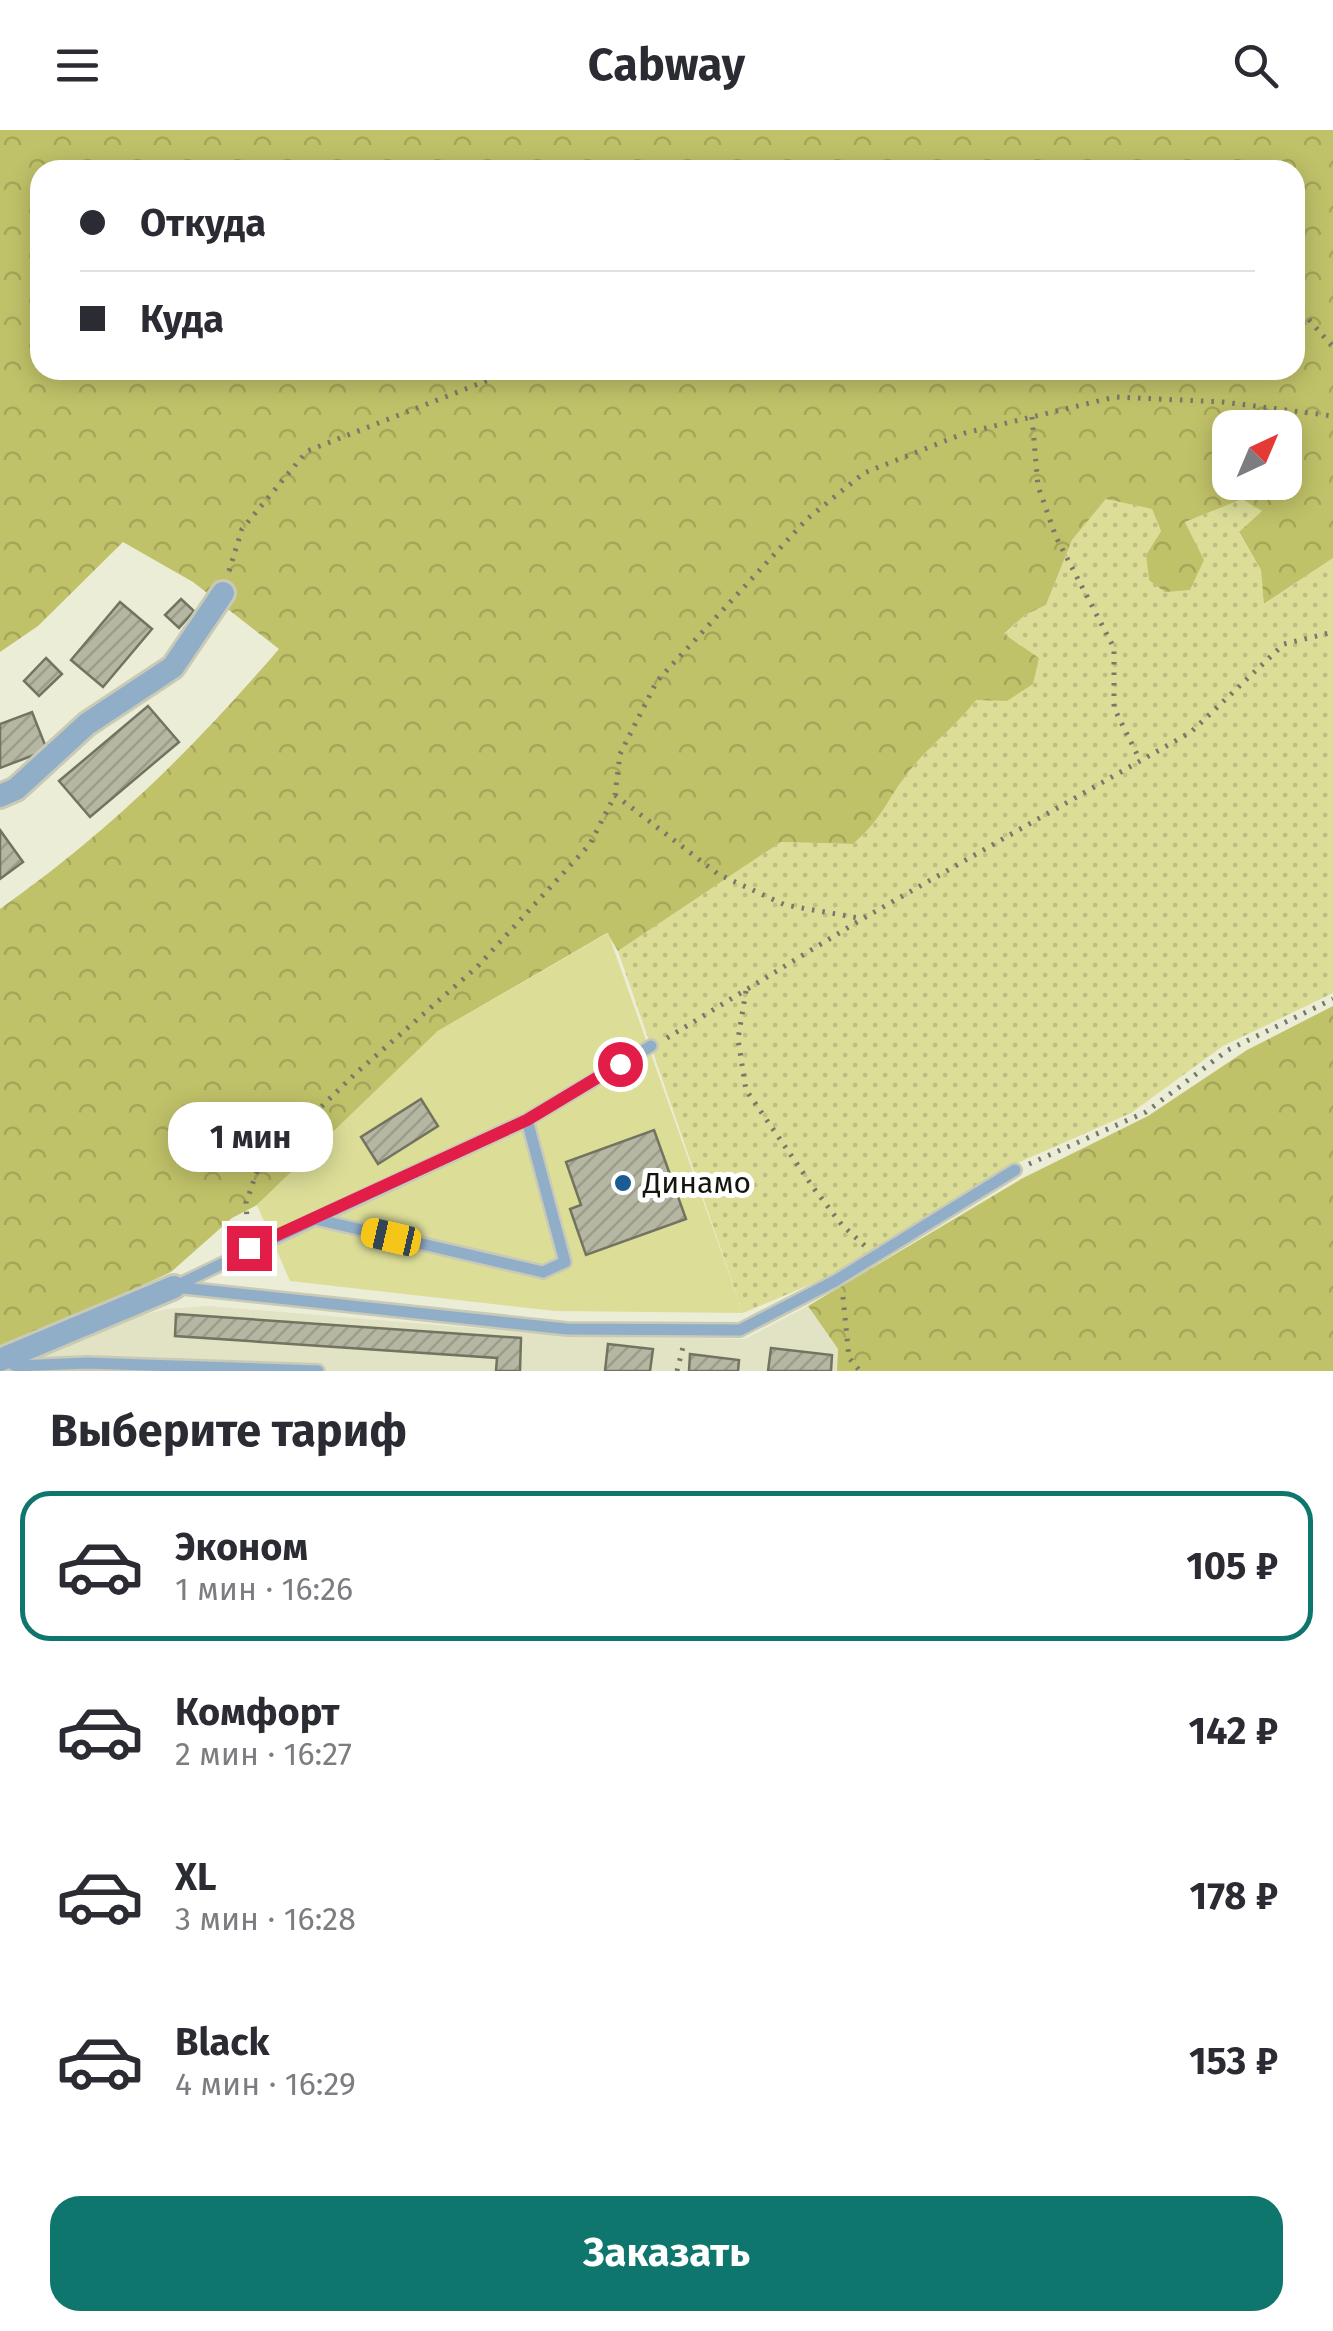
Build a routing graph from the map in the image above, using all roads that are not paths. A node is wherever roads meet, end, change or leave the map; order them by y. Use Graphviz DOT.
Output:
graph roads {
  1 [pos="222,594"];
  2 [pos="0,796"];
  3 [pos="651,1046"];
  4 [pos="527,1120"];
  5 [pos="1015,1170"];
  6 [pos="315,1219"];
  7 [pos="174,1287"];
  8 [pos="2,1359"];
  9 [pos="318,1371"];
  1 -- 2 [label="street"];
  3 -- 4 [label="lane"];
  4 -- 6 [label="lane"];
  4 -- 6 [label="lane"];
  5 -- 7 [label="lane"];
  6 -- 7 [label="lane"];
  7 -- 8 [label="street"];
  8 -- 9 [label="lane"];
}
